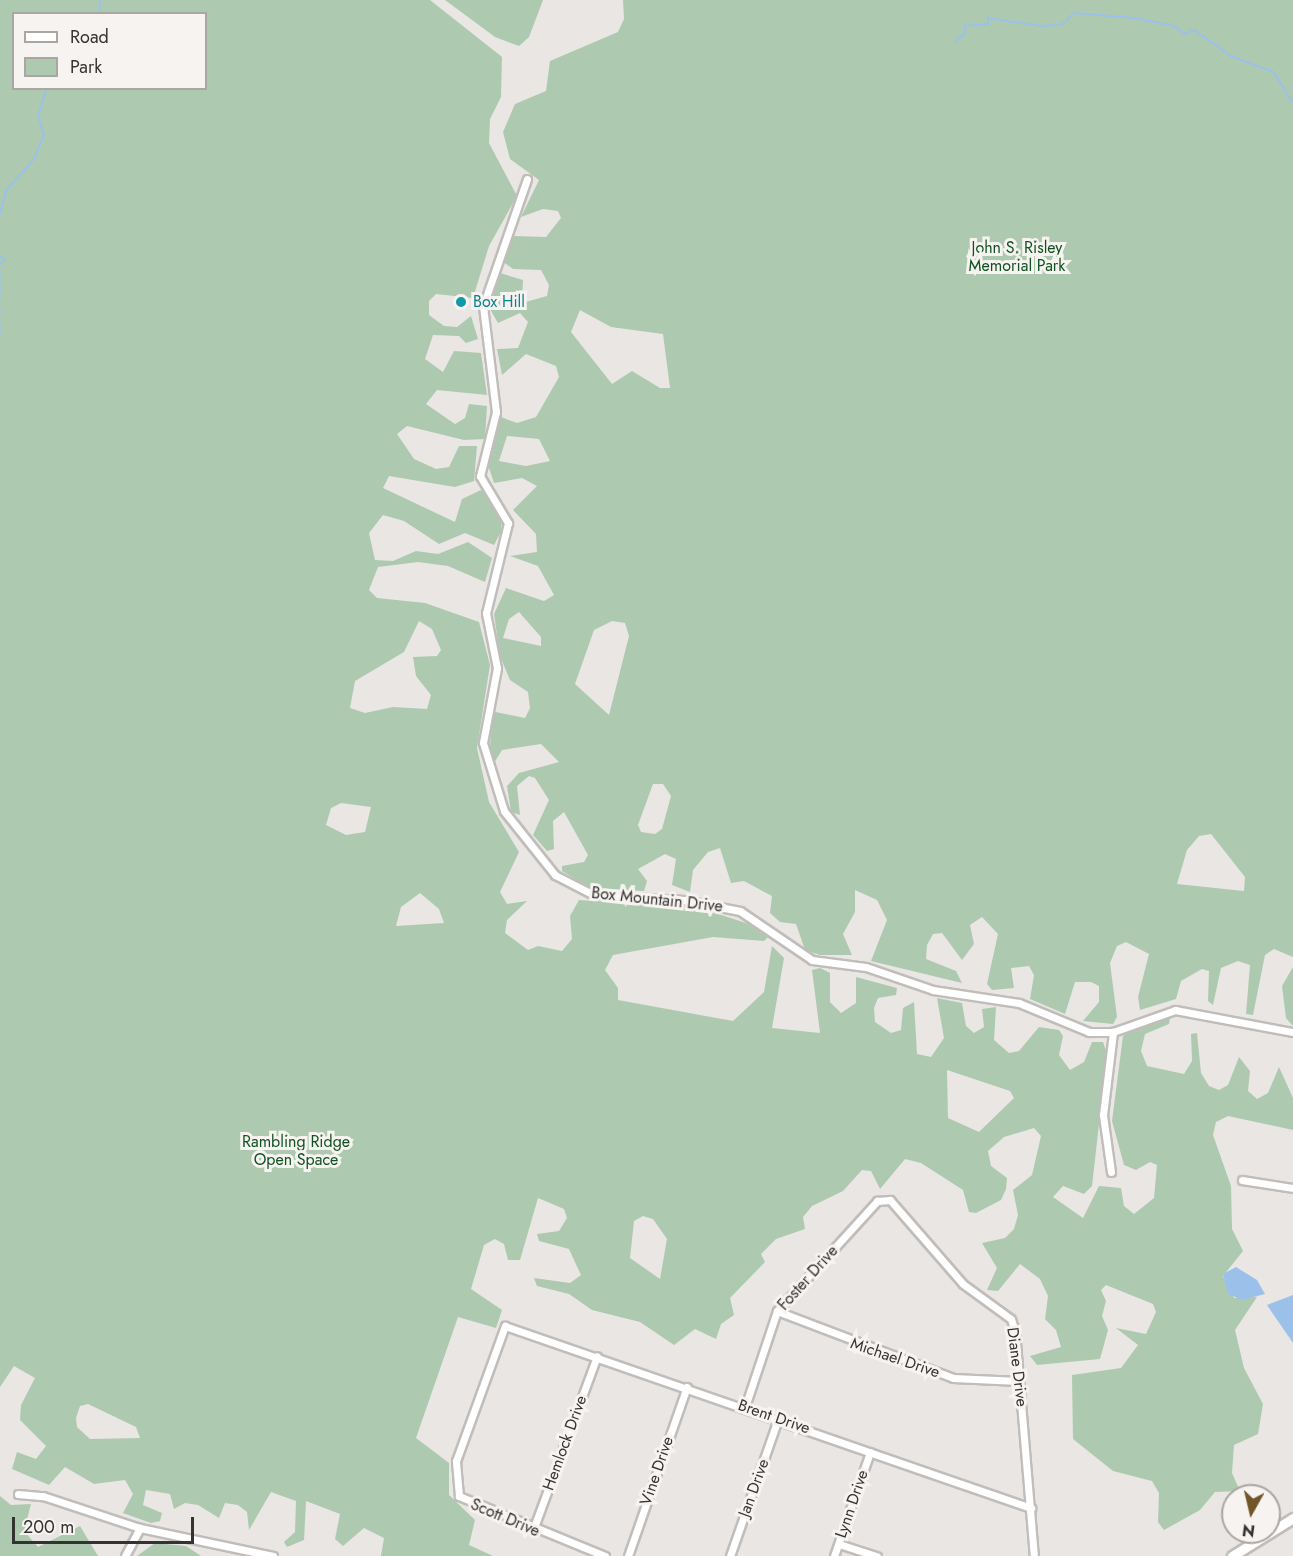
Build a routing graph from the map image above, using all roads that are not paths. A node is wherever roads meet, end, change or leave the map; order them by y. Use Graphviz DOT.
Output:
graph roads {
  1 [pos="527,179"];
  2 [pos="1113,1032"];
  3 [pos="1293,1032"];
  4 [pos="1111,1172"];
  5 [pos="1242,1180"];
  6 [pos="1293,1188"];
  7 [pos="883,1198"];
  8 [pos="777,1311"];
  9 [pos="597,1356"];
  10 [pos="1019,1381"];
  11 [pos="687,1387"];
  12 [pos="745,1407"];
  13 [pos="474,1408"];
  14 [pos="778,1419"];
  15 [pos="870,1452"];
  16 [pos="18,1494"];
  17 [pos="1031,1508"];
  18 [pos="1293,1518"];
  19 [pos="140,1528"];
  20 [pos="533,1530"];
  21 [pos="839,1544"];
  22 [pos="124,1556"];
  23 [pos="273,1556"];
  24 [pos="605,1556"];
  25 [pos="628,1556"];
  26 [pos="730,1556"];
  27 [pos="834,1556"];
  28 [pos="877,1556"];
  29 [pos="1034,1556"];
  30 [pos="1232,1556"];
  1 -- 2 [label="street, Box Mountain Drive"];
  2 -- 3 [label="street, Box Mountain Drive"];
  2 -- 4 [label="street"];
  5 -- 6 [label="street"];
  7 -- 8 [label="street, Foster Drive"];
  7 -- 10 [label="street, Diane Drive"];
  8 -- 10 [label="street, Michael Drive"];
  8 -- 12 [label="street, Foster Drive"];
  9 -- 11 [label="street, Brent Drive"];
  9 -- 13 [label="street, Brent Drive"];
  9 -- 20 [label="street, Hemlock Drive"];
  10 -- 17 [label="street, Diane Drive"];
  11 -- 12 [label="street, Brent Drive"];
  11 -- 25 [label="street, Vine Drive"];
  12 -- 14 [label="street, Brent Drive"];
  13 -- 20 [label="street, Scott Drive"];
  14 -- 15 [label="street, Brent Drive"];
  14 -- 26 [label="street, Jan Drive"];
  15 -- 17 [label="street, Brent Drive"];
  15 -- 21 [label="street, Lynn Drive"];
  16 -- 19 [label="street"];
  17 -- 29 [label="street, Diane Drive"];
  18 -- 30 [label="main road"];
  19 -- 22 [label="street"];
  19 -- 23 [label="street"];
  20 -- 24 [label="street, Scott Drive"];
  21 -- 27 [label="street, Lynn Drive"];
  21 -- 28 [label="street"];
}
